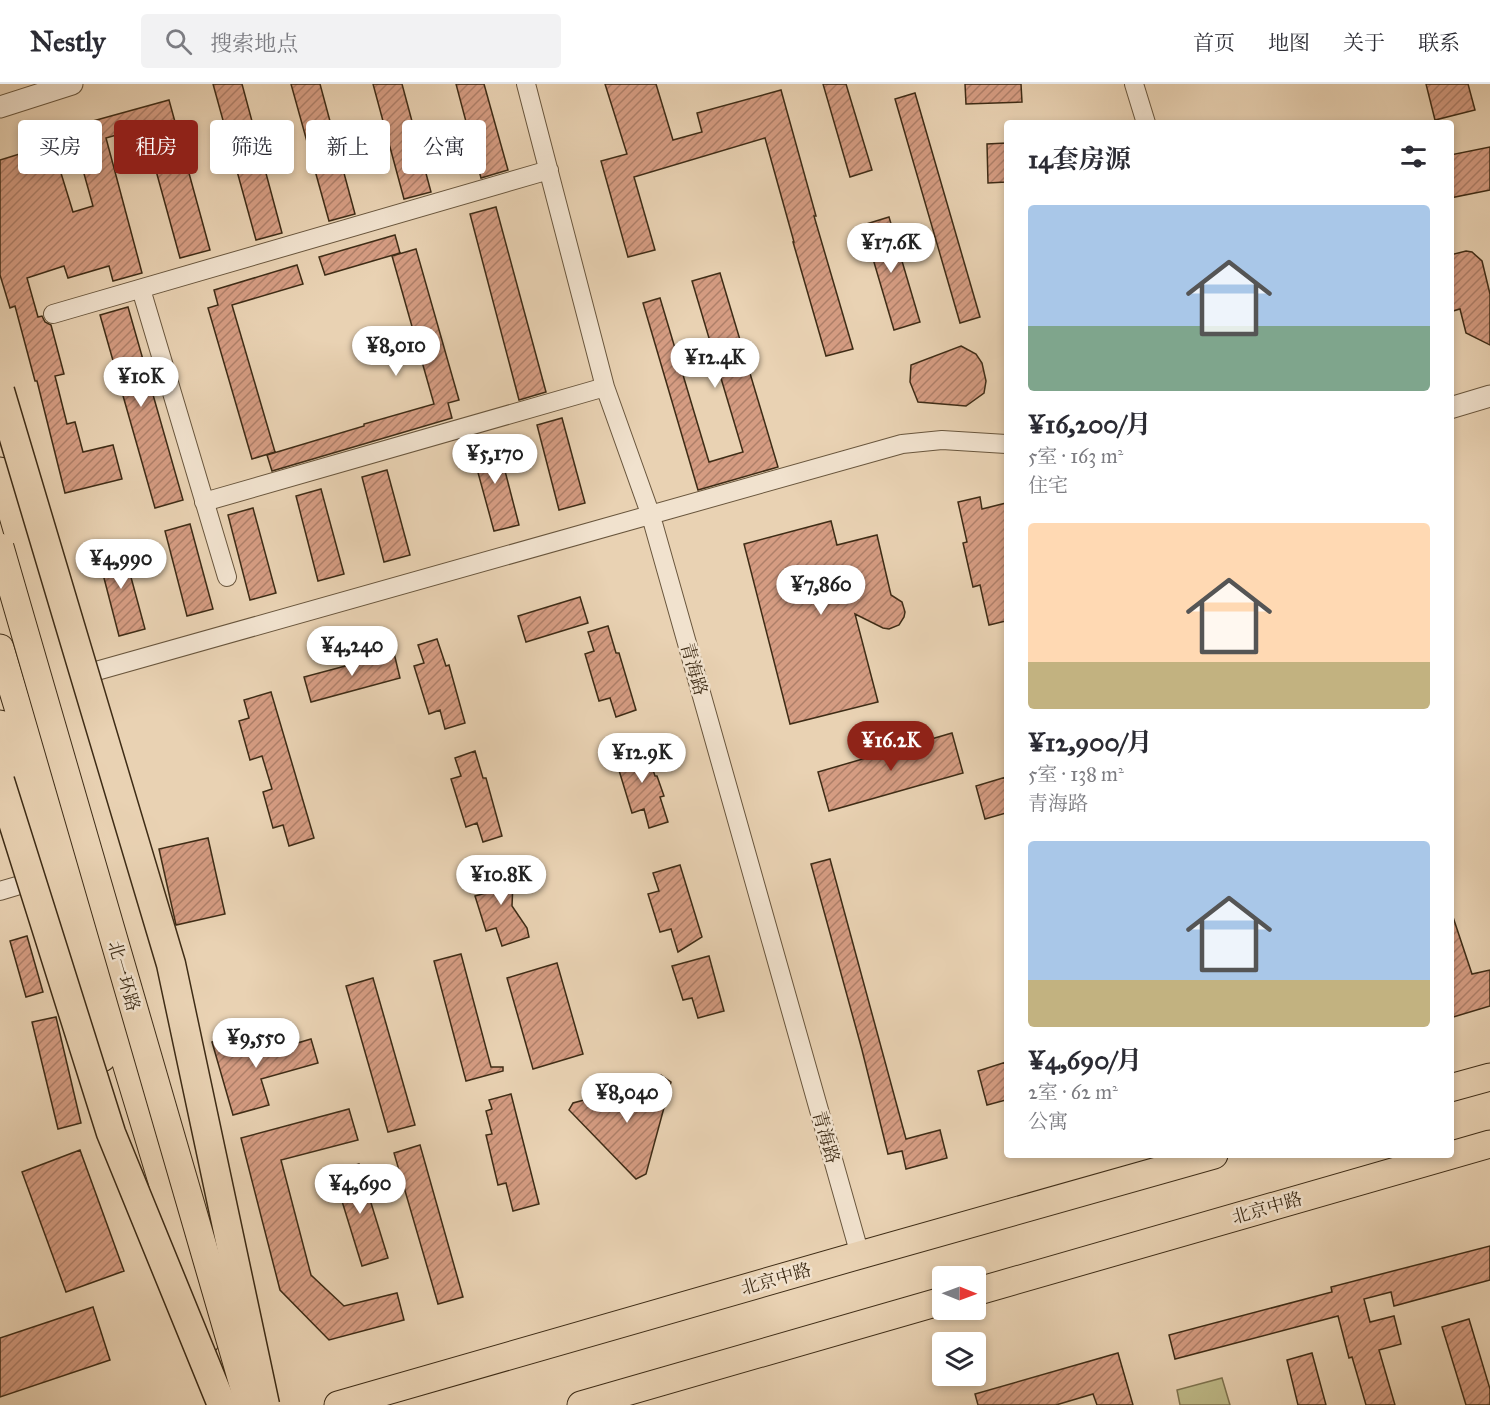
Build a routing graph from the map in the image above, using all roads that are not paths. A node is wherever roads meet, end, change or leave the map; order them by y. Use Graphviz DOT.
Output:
graph roads {
  1 [pos="72,84"];
  2 [pos="526,84"];
  3 [pos="1134,84"];
  4 [pos="0,107"];
  5 [pos="1145,120"];
  6 [pos="549,170"];
  7 [pos="141,289"];
  8 [pos="53,314"];
  9 [pos="605,387"];
  10 [pos="0,391"];
  11 [pos="1490,396"];
  12 [pos="1454,407"];
  13 [pos="1004,444"];
  14 [pos="0,471"];
  15 [pos="204,502"];
  16 [pos="651,516"];
  17 [pos="0,547"];
  18 [pos="227,577"];
  19 [pos="0,648"];
  20 [pos="61,680"];
  21 [pos="0,724"];
  22 [pos="0,781"];
  23 [pos="0,821"];
  24 [pos="20,885"];
  25 [pos="0,891"];
  26 [pos="33,925"];
  27 [pos="1490,1077"];
  28 [pos="1454,1087"];
  29 [pos="1490,1144"];
  30 [pos="1454,1154"];
  31 [pos="1203,1158"];
  32 [pos="1441,1158"];
  33 [pos="161,1232"];
  34 [pos="860,1255"];
  35 [pos="219,1269"];
  36 [pos="986,1289"];
  37 [pos="932,1304"];
  38 [pos="223,1405"];
  39 [pos="249,1405"];
  40 [pos="266,1405"];
  41 [pos="338,1405"];
  42 [pos="581,1405"];
  1 -- 4 [label="street"];
  2 -- 6 [label="street, 青海路"];
  3 -- 5 [label="street"];
  6 -- 7 [label="street"];
  6 -- 9 [label="street, 青海路"];
  7 -- 8 [label="street"];
  7 -- 15 [label="street"];
  9 -- 15 [label="street"];
  9 -- 16 [label="street, 青海路"];
  10 -- 40 [label="highway, bridge"];
  11 -- 12 [label="street"];
  13 -- 16 [label="street"];
  14 -- 20 [label="main road"];
  15 -- 18 [label="street"];
  16 -- 20 [label="street"];
  16 -- 34 [label="street, 青海路"];
  17 -- 39 [label="main road, 北一环路, bridge"];
  19 -- 38 [label="main road, 北一环路, bridge"];
  20 -- 35 [label="main road"];
  21 -- 33 [label="main road"];
  22 -- 38 [label="highway, bridge"];
  23 -- 24 [label="street"];
  24 -- 25 [label="street"];
  24 -- 26 [label="street"];
  27 -- 28 [label="main road"];
  29 -- 30 [label="main road, 北京中路"];
  31 -- 34 [label="main road, 北京中路"];
  32 -- 36 [label="main road, 北京中路"];
  34 -- 41 [label="main road, 北京中路"];
  37 -- 42 [label="main road"];
}
